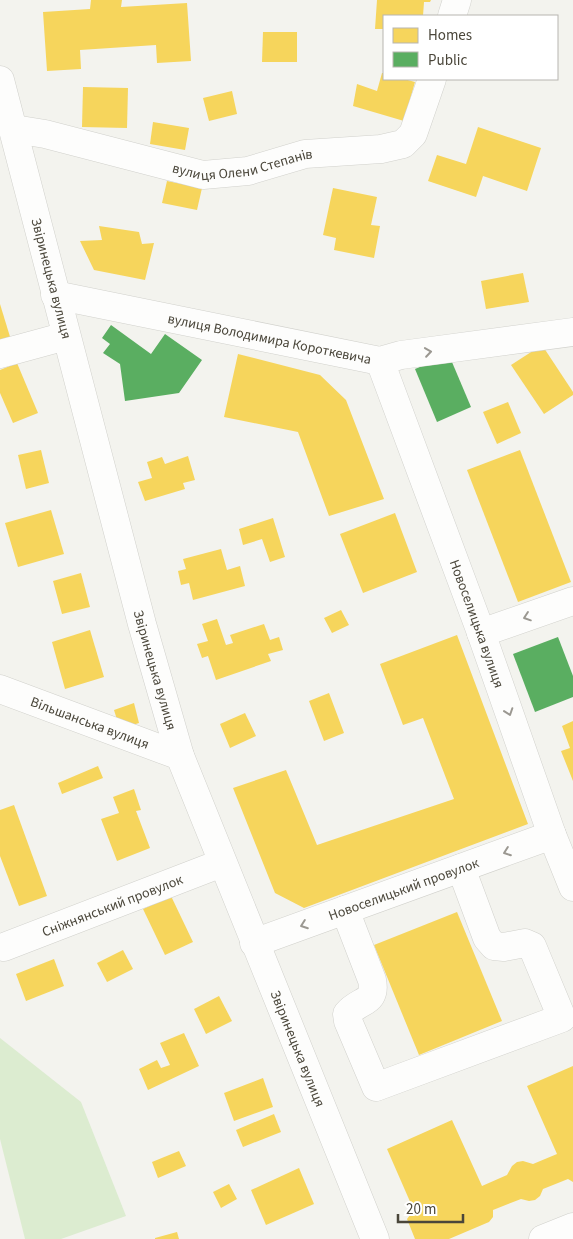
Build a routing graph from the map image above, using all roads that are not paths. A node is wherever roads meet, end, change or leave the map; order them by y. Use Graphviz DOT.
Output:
graph roads {
  1 [pos="458,0"];
  2 [pos="452,15"];
  3 [pos="0,80"];
  4 [pos="432,80"];
  5 [pos="14,129"];
  6 [pos="55,295"];
  7 [pos="573,332"];
  8 [pos="66,336"];
  9 [pos="0,354"];
  10 [pos="380,361"];
  11 [pos="573,601"];
  12 [pos="481,633"];
  13 [pos="0,689"];
  14 [pos="180,756"];
  15 [pos="552,835"];
  16 [pos="222,863"];
  17 [pos="461,868"];
  18 [pos="573,887"];
  19 [pos="344,910"];
  20 [pos="254,943"];
  21 [pos="4,947"];
  22 [pos="573,1227"];
  23 [pos="375,1239"];
  24 [pos="543,1239"];
  1 -- 2 [label="street"];
  3 -- 5 [label="street, Звіринецька вулиця"];
  4 -- 5 [label="street, вулиця Олени Степанів"];
  5 -- 6 [label="street, Звіринецька вулиця"];
  6 -- 8 [label="street, Звіринецька вулиця"];
  6 -- 10 [label="street, вулиця Володимира Короткевича"];
  10 -- 7 [label="street, вулиця Володимира Короткевича, one-way"];
  8 -- 9 [label="street"];
  8 -- 14 [label="street, Звіринецька вулиця"];
  10 -- 12 [label="street, Новоселицька вулиця"];
  11 -- 12 [label="street, one-way"];
  12 -- 15 [label="street, Новоселицька вулиця, one-way"];
  13 -- 14 [label="street, Вільшанська вулиця"];
  14 -- 16 [label="street, Звіринецька вулиця"];
  15 -- 17 [label="street, Новоселицький провулок, one-way"];
  15 -- 18 [label="street, Новоселицька вулиця"];
  16 -- 20 [label="street, Звіринецька вулиця"];
  16 -- 21 [label="street, Сніжнянський провулок"];
  17 -- 19 [label="street, Новоселицький провулок"];
  17 -- 19 [label="street"];
  19 -- 20 [label="street, Новоселицький провулок, one-way"];
  20 -- 23 [label="street, Звіринецька вулиця"];
  22 -- 24 [label="street"];
}
